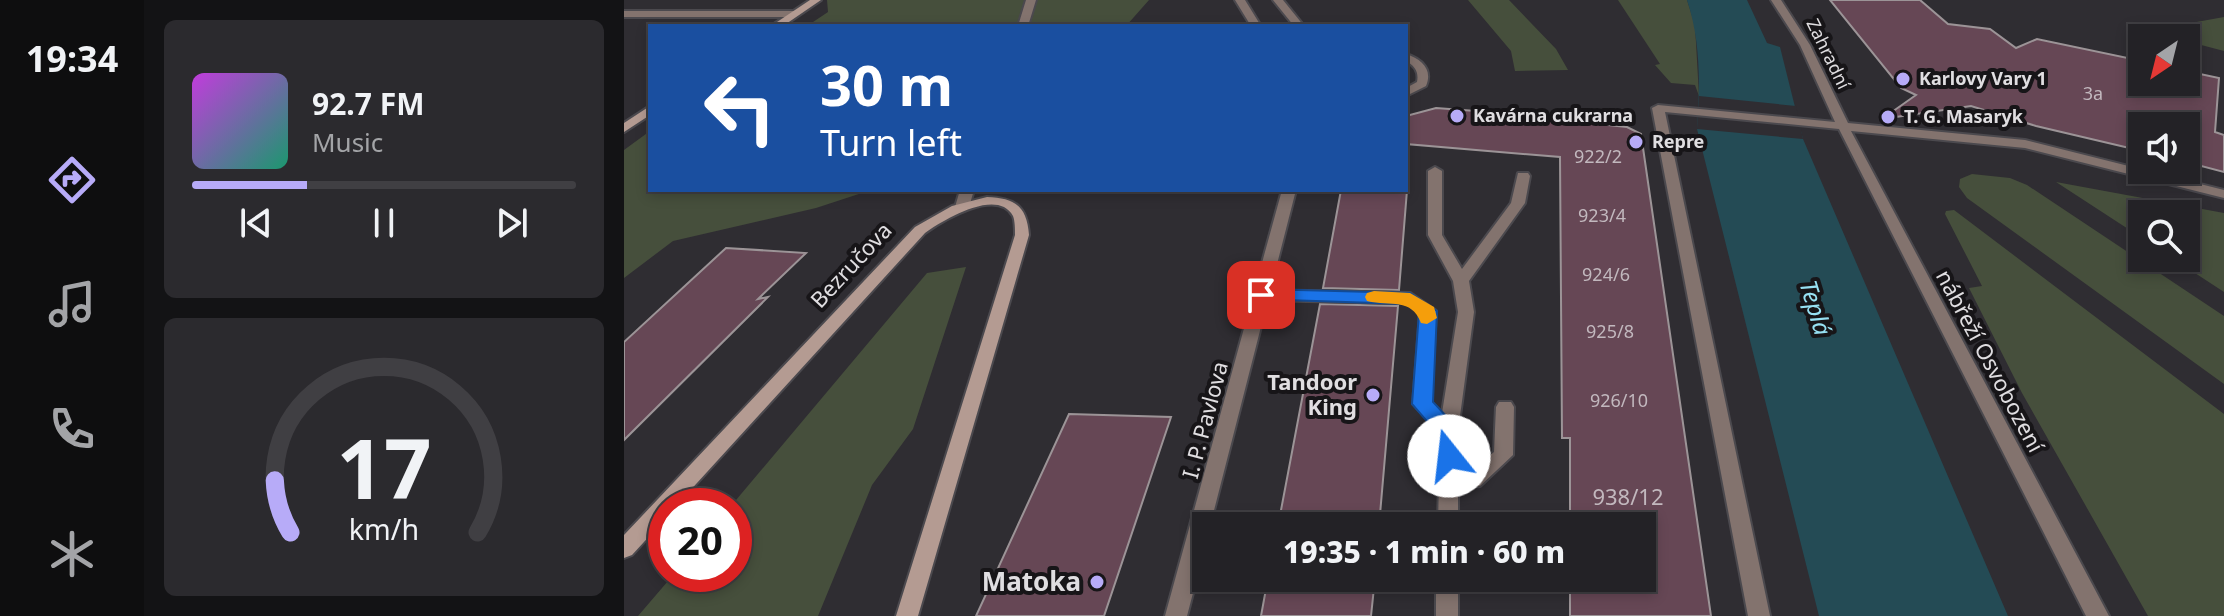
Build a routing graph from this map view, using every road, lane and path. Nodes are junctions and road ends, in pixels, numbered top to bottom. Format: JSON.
{"nodes":[{"id":1,"x":700,"y":0,"type":"edge"},
{"id":2,"x":816,"y":0,"type":"edge"},
{"id":3,"x":1031,"y":0,"type":"edge"},
{"id":4,"x":1240,"y":0,"type":"edge"},
{"id":5,"x":1278,"y":0,"type":"edge"},
{"id":6,"x":1776,"y":0,"type":"edge"},
{"id":7,"x":624,"y":14,"type":"edge"},
{"id":8,"x":794,"y":14,"type":"junction"},
{"id":9,"x":693,"y":16,"type":"junction"},
{"id":10,"x":779,"y":24,"type":"edge"},
{"id":11,"x":1024,"y":24,"type":"edge"},
{"id":12,"x":1255,"y":24,"type":"edge"},
{"id":13,"x":1297,"y":24,"type":"edge"},
{"id":14,"x":1408,"y":58,"type":"edge"},
{"id":15,"x":1408,"y":92,"type":"edge"},
{"id":16,"x":648,"y":111,"type":"edge"},
{"id":17,"x":1843,"y":126,"type":"junction"},
{"id":18,"x":624,"y":128,"type":"edge"},
{"id":19,"x":1435,"y":171,"type":"dead end"},
{"id":20,"x":1523,"y":176,"type":"dead end"},
{"id":21,"x":966,"y":192,"type":"edge"},
{"id":22,"x":1288,"y":192,"type":"edge"},
{"id":23,"x":2224,"y":194,"type":"edge"},
{"id":24,"x":962,"y":207,"type":"junction"},
{"id":25,"x":1461,"y":281,"type":"junction"},
{"id":26,"x":1261,"y":295,"type":"junction"},
{"id":27,"x":1505,"y":407,"type":"dead end"},
{"id":28,"x":1449,"y":431,"type":"junction"},
{"id":29,"x":1448,"y":481,"type":"junction"},
{"id":30,"x":1448,"y":512,"type":"edge"},
{"id":31,"x":624,"y":549,"type":"edge"},
{"id":32,"x":1447,"y":592,"type":"edge"},
{"id":33,"x":907,"y":616,"type":"edge"},
{"id":34,"x":1176,"y":616,"type":"edge"},
{"id":35,"x":1447,"y":616,"type":"edge"},
{"id":36,"x":1759,"y":616,"type":"edge"},
{"id":37,"x":2098,"y":616,"type":"edge"}],
"edges":[{"from":1,"to":9,"type":"street"},
{"from":2,"to":8,"type":"street"},
{"from":3,"to":11,"type":"street"},
{"from":4,"to":12,"type":"street"},
{"from":5,"to":13,"type":"street"},
{"from":6,"to":17,"type":"street","name":"Zahradní"},
{"from":7,"to":9,"type":"street"},
{"from":8,"to":9,"type":"street"},
{"from":8,"to":10,"type":"street"},
{"from":14,"to":15,"type":"street"},
{"from":16,"to":18,"type":"street"},
{"from":17,"to":23,"type":"street"},
{"from":17,"to":36,"type":"street"},
{"from":17,"to":37,"type":"street","name":"nábřeží Osvobození"},
{"from":19,"to":25,"type":"street"},
{"from":20,"to":25,"type":"street"},
{"from":21,"to":24,"type":"street"},
{"from":22,"to":26,"type":"street","name":"I. P. Pavlova"},
{"from":24,"to":31,"type":"street","name":"Bezručova"},
{"from":24,"to":33,"type":"street","name":"Bezručova"},
{"from":25,"to":28,"type":"street"},
{"from":26,"to":28,"type":"street"},
{"from":26,"to":34,"type":"street","name":"I. P. Pavlova"},
{"from":27,"to":29,"type":"street"},
{"from":28,"to":29,"type":"street"},
{"from":29,"to":30,"type":"street"},
{"from":32,"to":35,"type":"street"}]}
